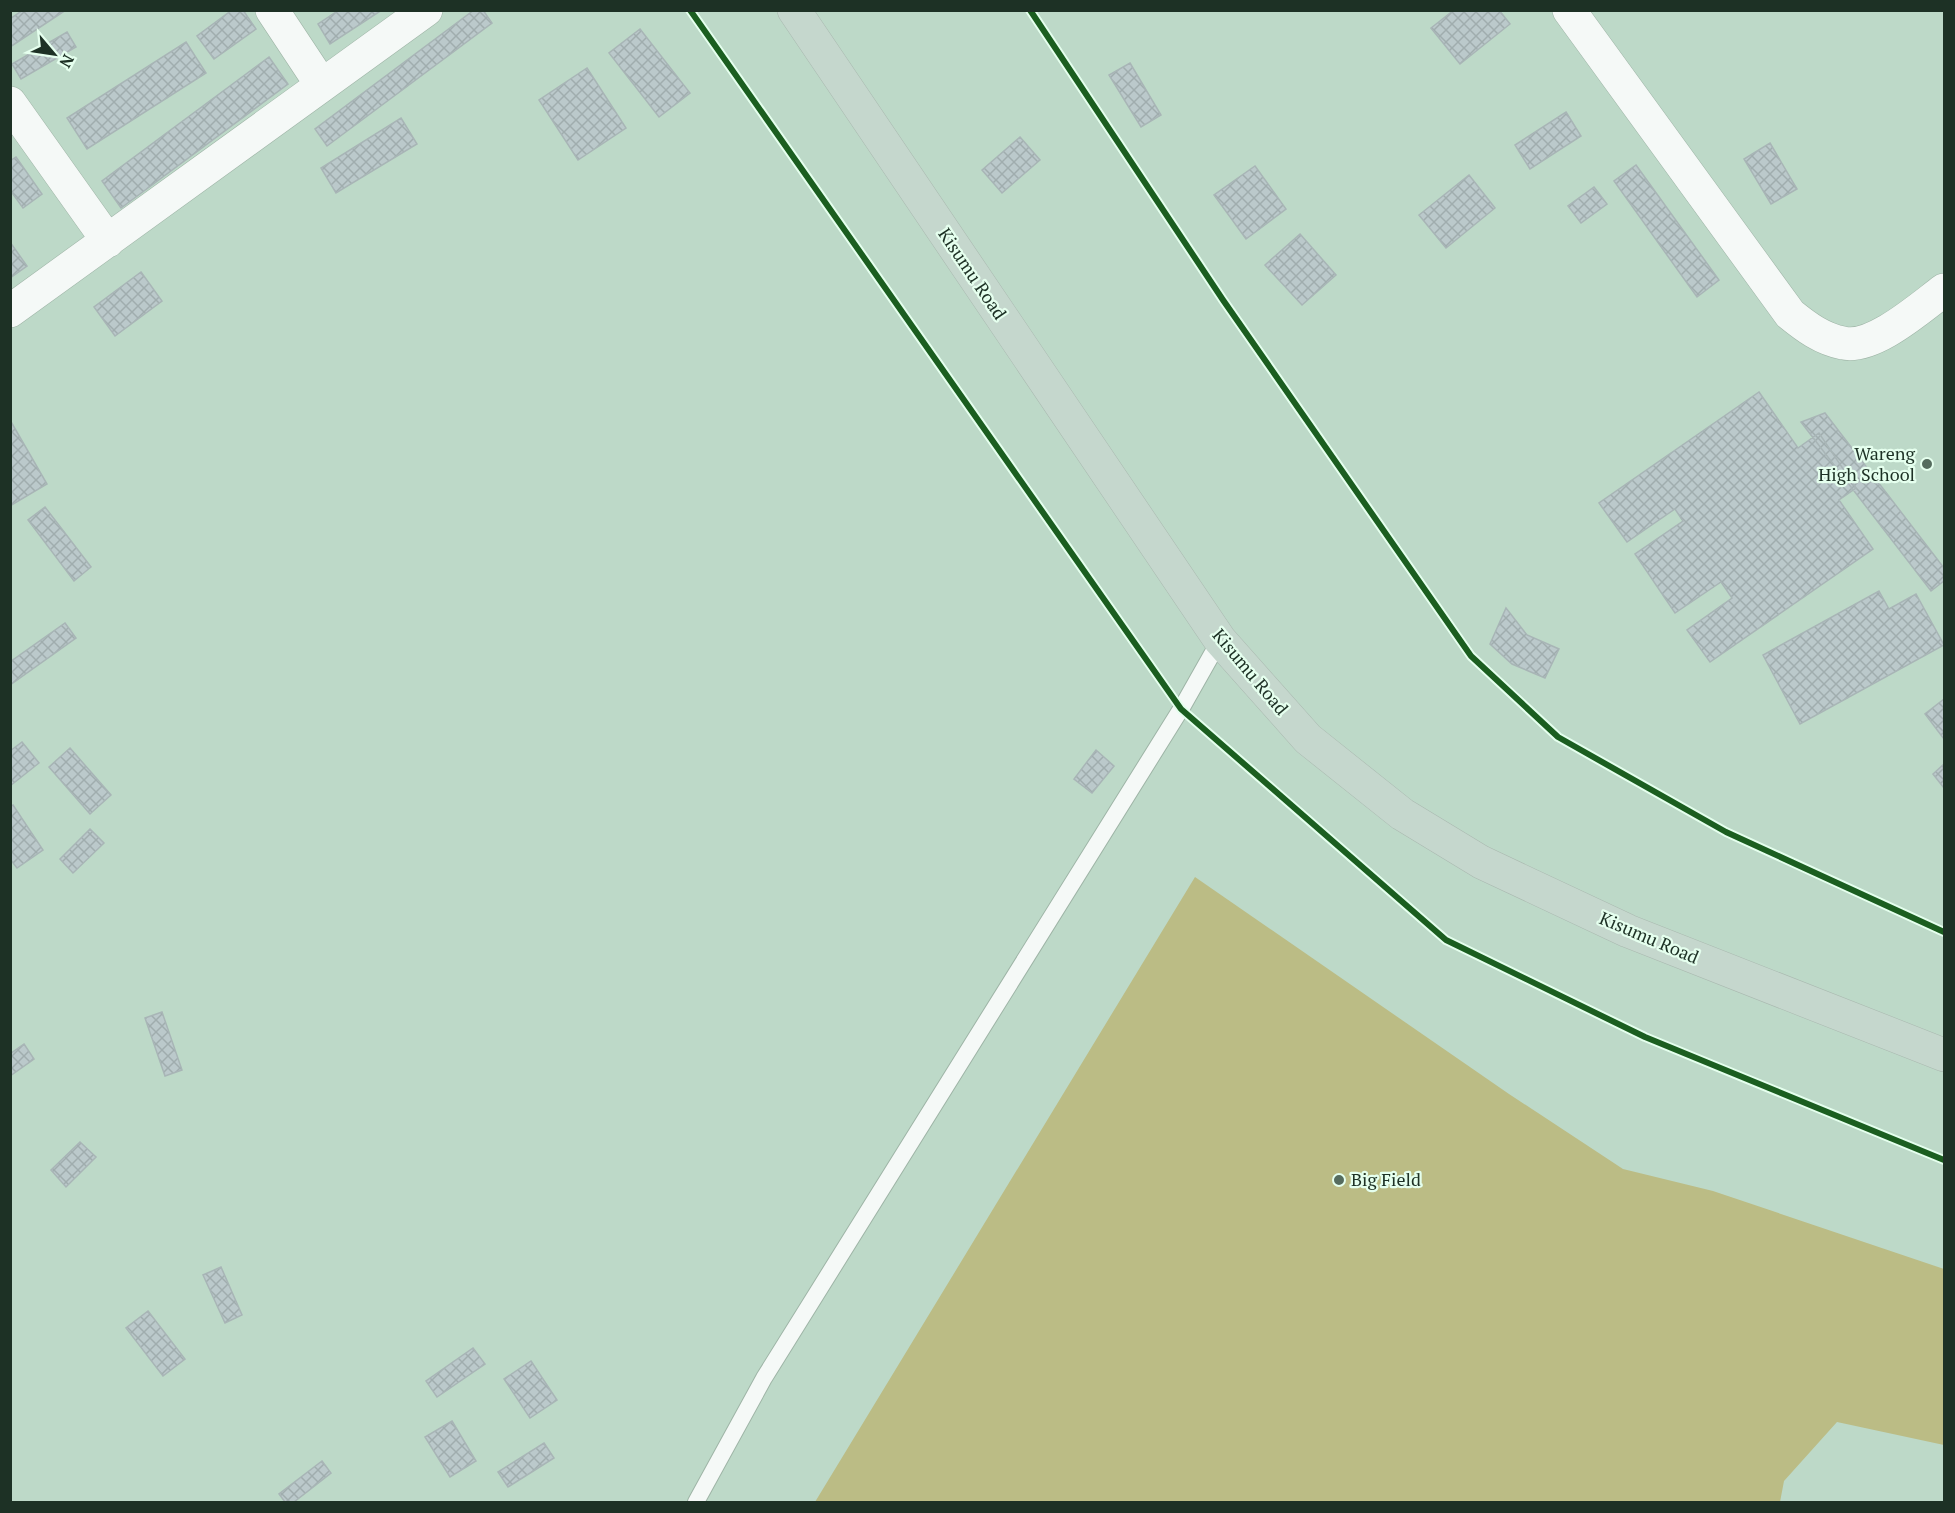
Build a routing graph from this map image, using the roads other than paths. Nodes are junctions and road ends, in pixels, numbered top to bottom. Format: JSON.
{"nodes":[{"id":1,"x":272,"y":10,"type":"edge"},
{"id":2,"x":426,"y":10,"type":"edge"},
{"id":3,"x":794,"y":10,"type":"edge"},
{"id":4,"x":1569,"y":10,"type":"edge"},
{"id":5,"x":321,"y":84,"type":"junction"},
{"id":6,"x":10,"y":103,"type":"edge"},
{"id":7,"x":108,"y":241,"type":"junction"},
{"id":8,"x":1944,"y":290,"type":"edge"},
{"id":9,"x":10,"y":310,"type":"edge"},
{"id":10,"x":1220,"y":640,"type":"junction"},
{"id":11,"x":1944,"y":1055,"type":"edge"},
{"id":12,"x":696,"y":1503,"type":"edge"}],
"edges":[{"from":1,"to":5,"type":"street"},
{"from":2,"to":5,"type":"street"},
{"from":3,"to":10,"type":"highway","name":"Kisumu Road"},
{"from":4,"to":8,"type":"street"},
{"from":5,"to":7,"type":"street"},
{"from":6,"to":7,"type":"street"},
{"from":7,"to":9,"type":"street"},
{"from":10,"to":11,"type":"highway","name":"Kisumu Road"},
{"from":10,"to":12,"type":"lane"}]}
